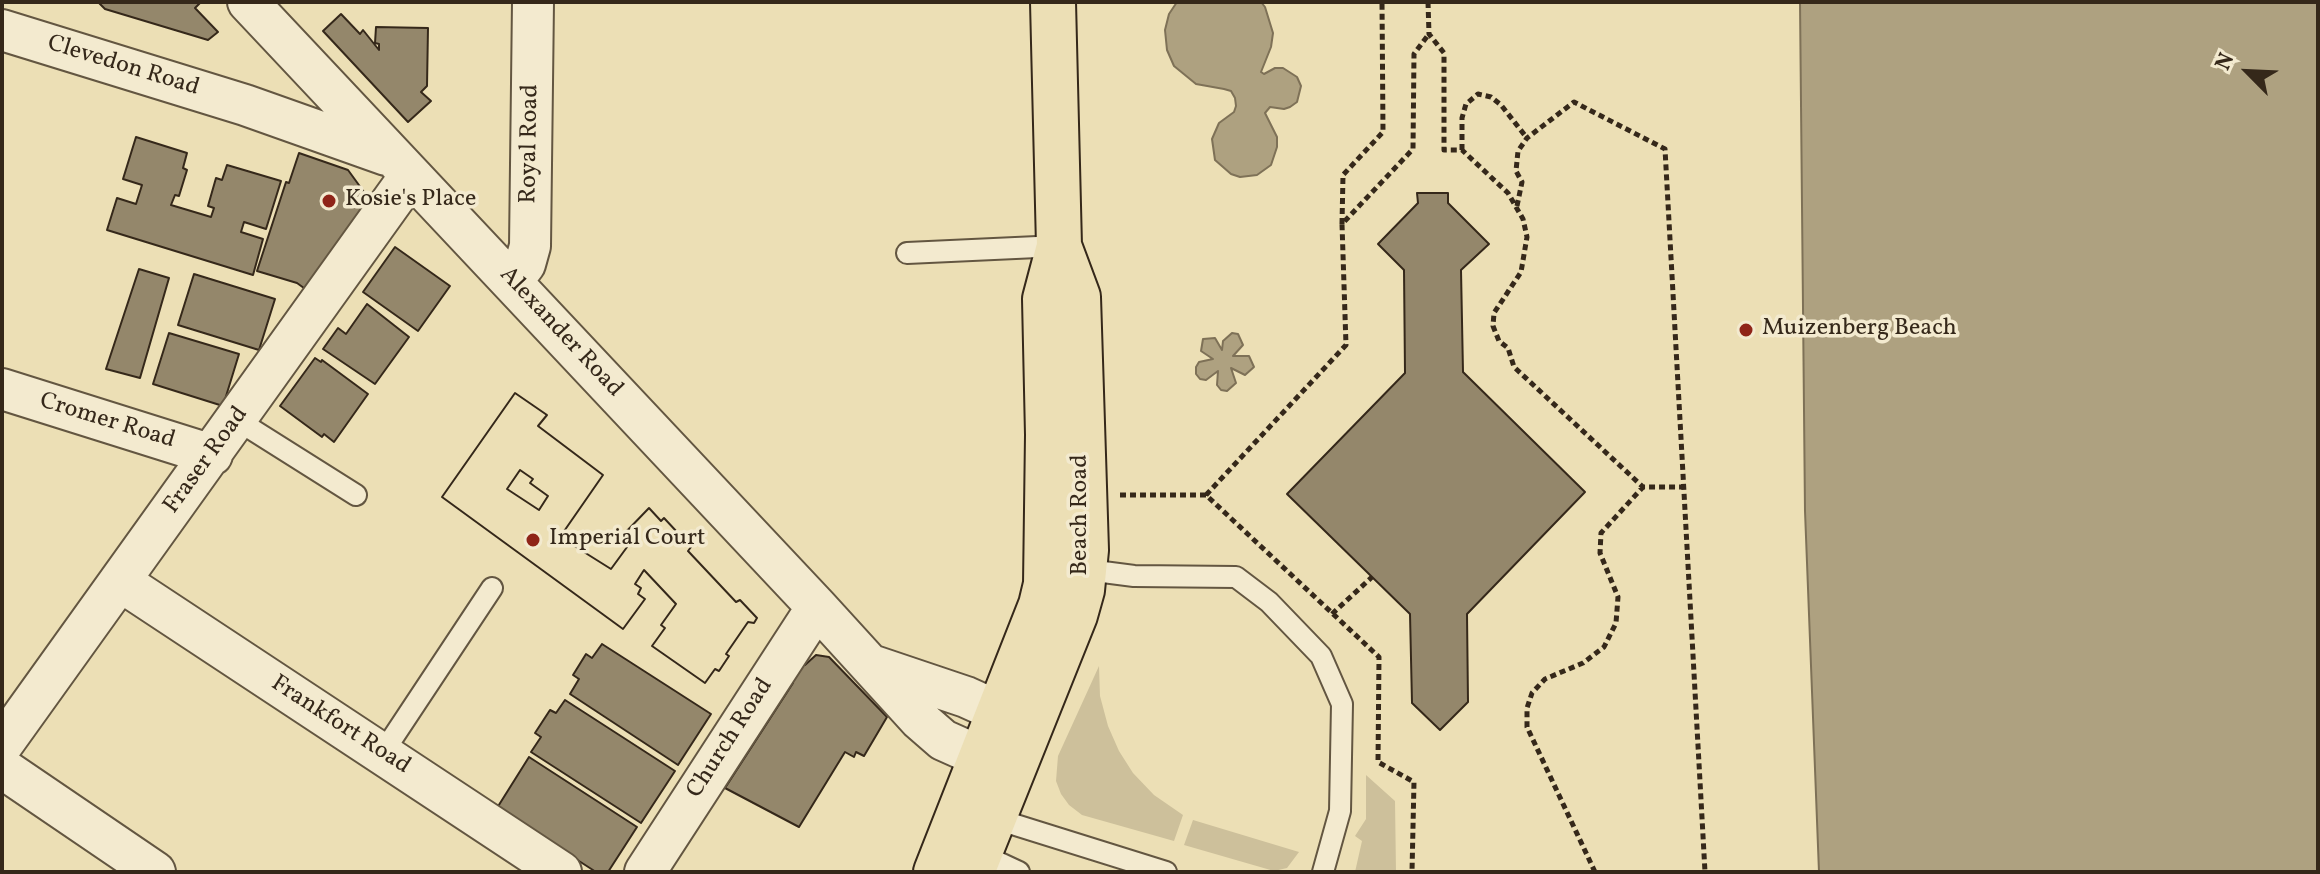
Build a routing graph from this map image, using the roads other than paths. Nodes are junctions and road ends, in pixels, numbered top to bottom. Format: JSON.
{"nodes":[{"id":1,"x":248,"y":2,"type":"edge"},
{"id":2,"x":533,"y":2,"type":"edge"},
{"id":3,"x":1053,"y":2,"type":"edge"},
{"id":4,"x":2,"y":30,"type":"edge"},
{"id":5,"x":309,"y":67,"type":"junction"},
{"id":6,"x":264,"y":105,"type":"junction"},
{"id":7,"x":350,"y":112,"type":"junction"},
{"id":8,"x":400,"y":166,"type":"junction"},
{"id":9,"x":1059,"y":246,"type":"junction"},
{"id":10,"x":907,"y":253,"type":"dead end"},
{"id":11,"x":512,"y":281,"type":"junction"},
{"id":12,"x":2,"y":389,"type":"edge"},
{"id":13,"x":237,"y":420,"type":"junction"},
{"id":14,"x":212,"y":455,"type":"junction"},
{"id":15,"x":356,"y":495,"type":"dead end"},
{"id":16,"x":1066,"y":567,"type":"junction"},
{"id":17,"x":120,"y":581,"type":"junction"},
{"id":18,"x":492,"y":588,"type":"dead end"},
{"id":19,"x":817,"y":607,"type":"junction"},
{"id":20,"x":871,"y":665,"type":"junction"},
{"id":21,"x":1014,"y":720,"type":"junction"},
{"id":22,"x":2,"y":745,"type":"edge"},
{"id":23,"x":382,"y":754,"type":"junction"},
{"id":24,"x":997,"y":765,"type":"junction"},
{"id":25,"x":2,"y":768,"type":"edge"},
{"id":26,"x":965,"y":844,"type":"edge"},
{"id":27,"x":1156,"y":870,"type":"edge"},
{"id":28,"x":155,"y":872,"type":"edge"},
{"id":29,"x":561,"y":872,"type":"edge"},
{"id":30,"x":645,"y":872,"type":"edge"},
{"id":31,"x":1019,"y":872,"type":"edge"},
{"id":32,"x":1323,"y":872,"type":"edge"}],
"edges":[{"from":1,"to":5,"type":"street","name":"Alexander Road"},
{"from":2,"to":11,"type":"street","name":"Royal Road"},
{"from":3,"to":9,"type":"main road","name":"Beach Road"},
{"from":4,"to":6,"type":"street","name":"Clevedon Road"},
{"from":5,"to":6,"type":"street"},
{"from":5,"to":7,"type":"street","name":"Alexander Road"},
{"from":6,"to":7,"type":"street","name":"Clevedon Road"},
{"from":6,"to":8,"type":"street","name":"Clevedon Road"},
{"from":7,"to":8,"type":"street","name":"Alexander Road"},
{"from":8,"to":11,"type":"street","name":"Alexander Road"},
{"from":8,"to":13,"type":"street","name":"Fraser Road"},
{"from":9,"to":10,"type":"lane"},
{"from":9,"to":16,"type":"main road","name":"Beach Road"},
{"from":11,"to":19,"type":"street","name":"Alexander Road"},
{"from":12,"to":14,"type":"street","name":"Cromer Road"},
{"from":13,"to":14,"type":"street","name":"Fraser Road"},
{"from":13,"to":15,"type":"lane"},
{"from":14,"to":17,"type":"street","name":"Fraser Road"},
{"from":16,"to":21,"type":"main road","name":"Beach Road"},
{"from":16,"to":32,"type":"lane"},
{"from":17,"to":22,"type":"street","name":"Fraser Road"},
{"from":17,"to":23,"type":"street","name":"Frankfort Road"},
{"from":18,"to":23,"type":"lane"},
{"from":19,"to":20,"type":"street","name":"Alexander Road"},
{"from":19,"to":30,"type":"street","name":"Church Road"},
{"from":20,"to":21,"type":"street","name":"Alexander Road"},
{"from":20,"to":24,"type":"street","name":"Alexander Road"},
{"from":21,"to":24,"type":"main road","name":"Beach Road"},
{"from":23,"to":29,"type":"street","name":"Frankfort Road"},
{"from":24,"to":26,"type":"main road","name":"Beach Road"},
{"from":25,"to":28,"type":"street"},
{"from":26,"to":27,"type":"lane"},
{"from":26,"to":31,"type":"lane"}]}
